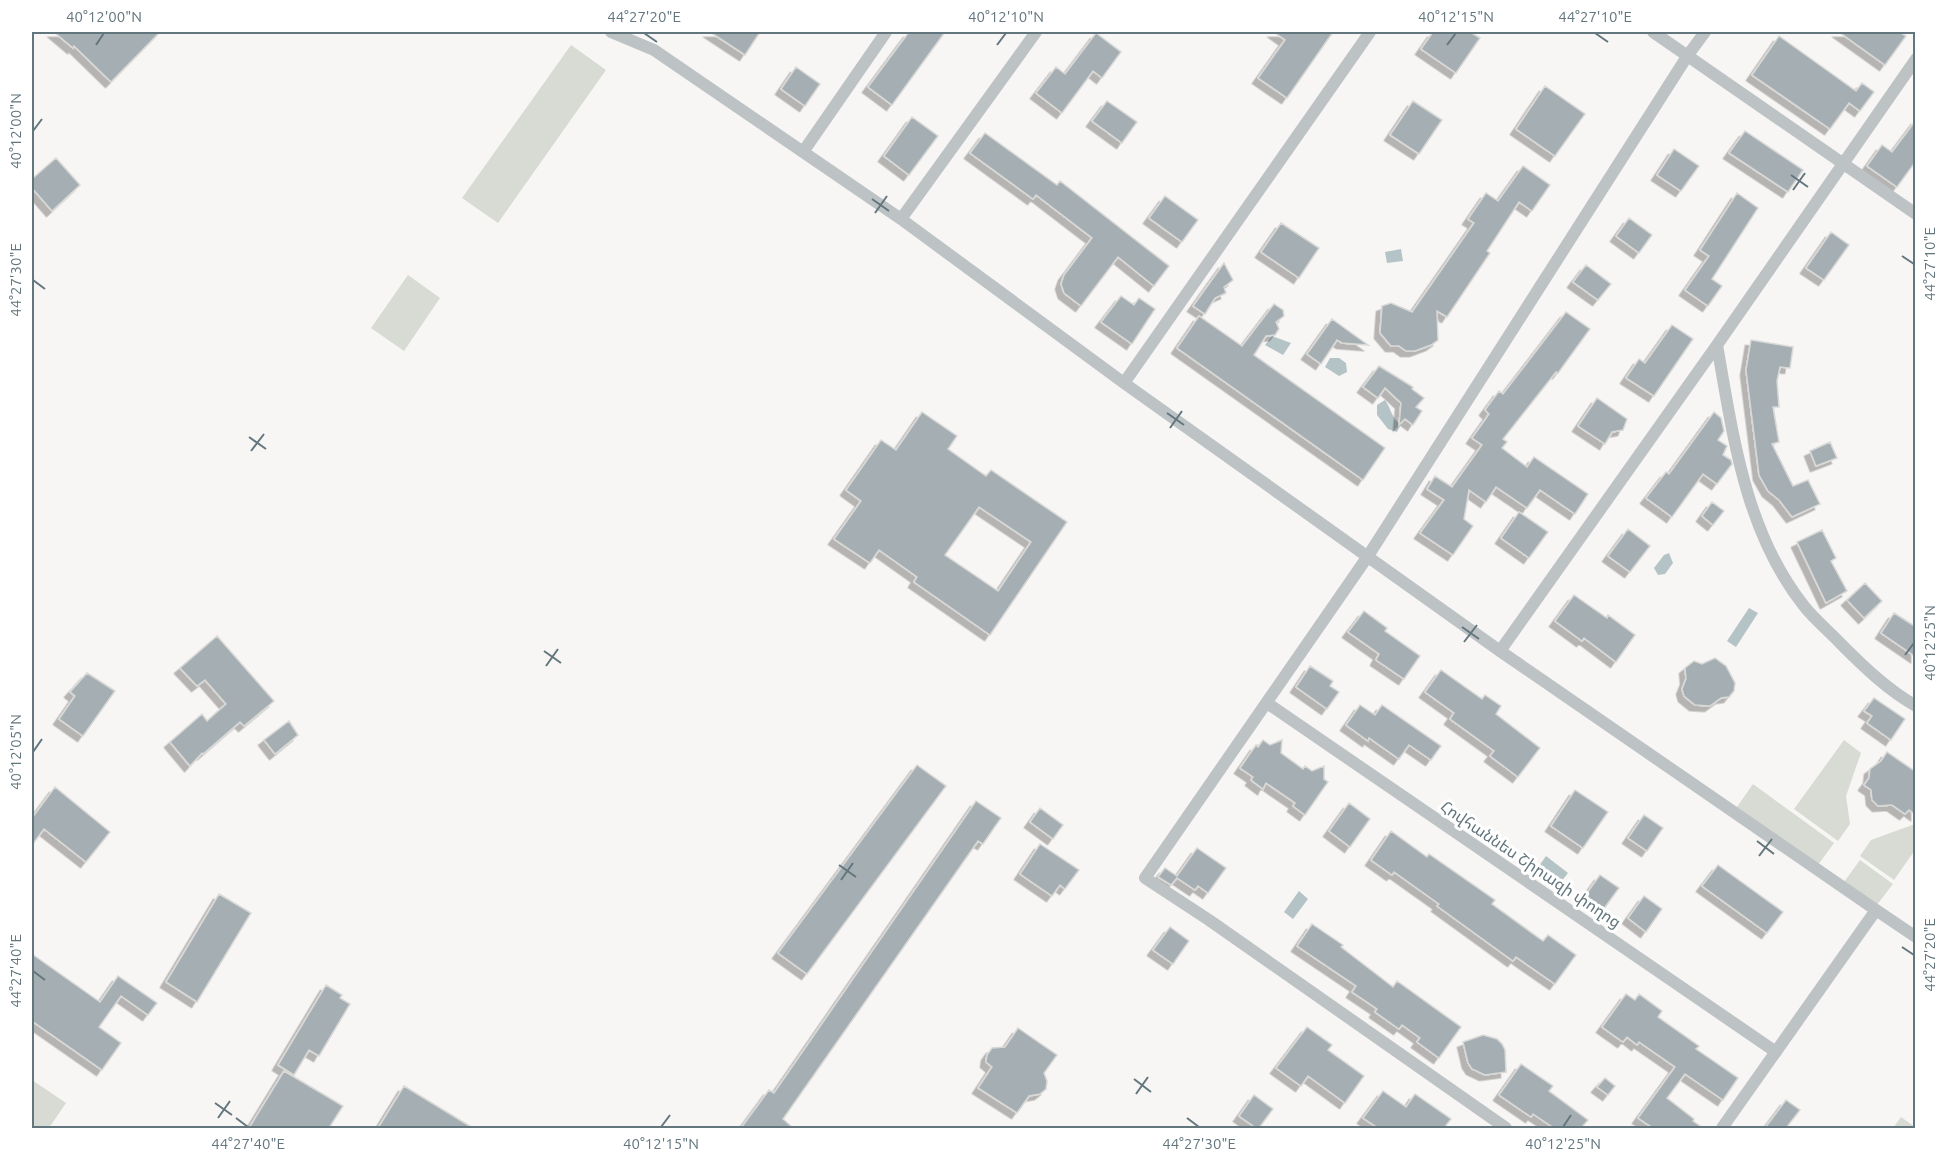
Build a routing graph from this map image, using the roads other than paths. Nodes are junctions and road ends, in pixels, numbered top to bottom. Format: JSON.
{"nodes":[{"id":1,"x":611,"y":32,"type":"edge"},
{"id":2,"x":886,"y":32,"type":"edge"},
{"id":3,"x":1036,"y":32,"type":"edge"},
{"id":4,"x":1370,"y":32,"type":"edge"},
{"id":5,"x":1653,"y":32,"type":"edge"},
{"id":6,"x":1705,"y":32,"type":"edge"},
{"id":7,"x":1688,"y":56,"type":"junction"},
{"id":8,"x":1916,"y":59,"type":"edge"},
{"id":9,"x":803,"y":152,"type":"junction"},
{"id":10,"x":1843,"y":162,"type":"junction"},
{"id":11,"x":1916,"y":214,"type":"edge"},
{"id":12,"x":901,"y":219,"type":"junction"},
{"id":13,"x":1717,"y":345,"type":"junction"},
{"id":14,"x":1124,"y":383,"type":"junction"},
{"id":15,"x":1368,"y":556,"type":"junction"},
{"id":16,"x":1500,"y":651,"type":"junction"},
{"id":17,"x":1267,"y":703,"type":"junction"},
{"id":18,"x":1916,"y":706,"type":"edge"},
{"id":19,"x":1876,"y":910,"type":"junction"},
{"id":20,"x":1916,"y":937,"type":"edge"},
{"id":21,"x":1776,"y":1052,"type":"junction"},
{"id":22,"x":1506,"y":1128,"type":"edge"},
{"id":23,"x":1722,"y":1128,"type":"edge"}],
"edges":[{"from":1,"to":9,"type":"street"},
{"from":2,"to":9,"type":"street"},
{"from":3,"to":12,"type":"street"},
{"from":4,"to":14,"type":"street"},
{"from":5,"to":7,"type":"street"},
{"from":6,"to":7,"type":"street"},
{"from":7,"to":10,"type":"street"},
{"from":7,"to":15,"type":"street"},
{"from":8,"to":10,"type":"street"},
{"from":9,"to":12,"type":"street"},
{"from":10,"to":11,"type":"street"},
{"from":10,"to":13,"type":"street"},
{"from":12,"to":14,"type":"street"},
{"from":13,"to":16,"type":"street"},
{"from":13,"to":18,"type":"street"},
{"from":14,"to":15,"type":"street"},
{"from":15,"to":16,"type":"street"},
{"from":15,"to":17,"type":"street"},
{"from":16,"to":19,"type":"street"},
{"from":17,"to":21,"type":"street","name":"Հովհաննես Շիրազի փողոց"},
{"from":17,"to":22,"type":"street"},
{"from":19,"to":20,"type":"street"},
{"from":19,"to":21,"type":"street"},
{"from":21,"to":23,"type":"street"}]}
